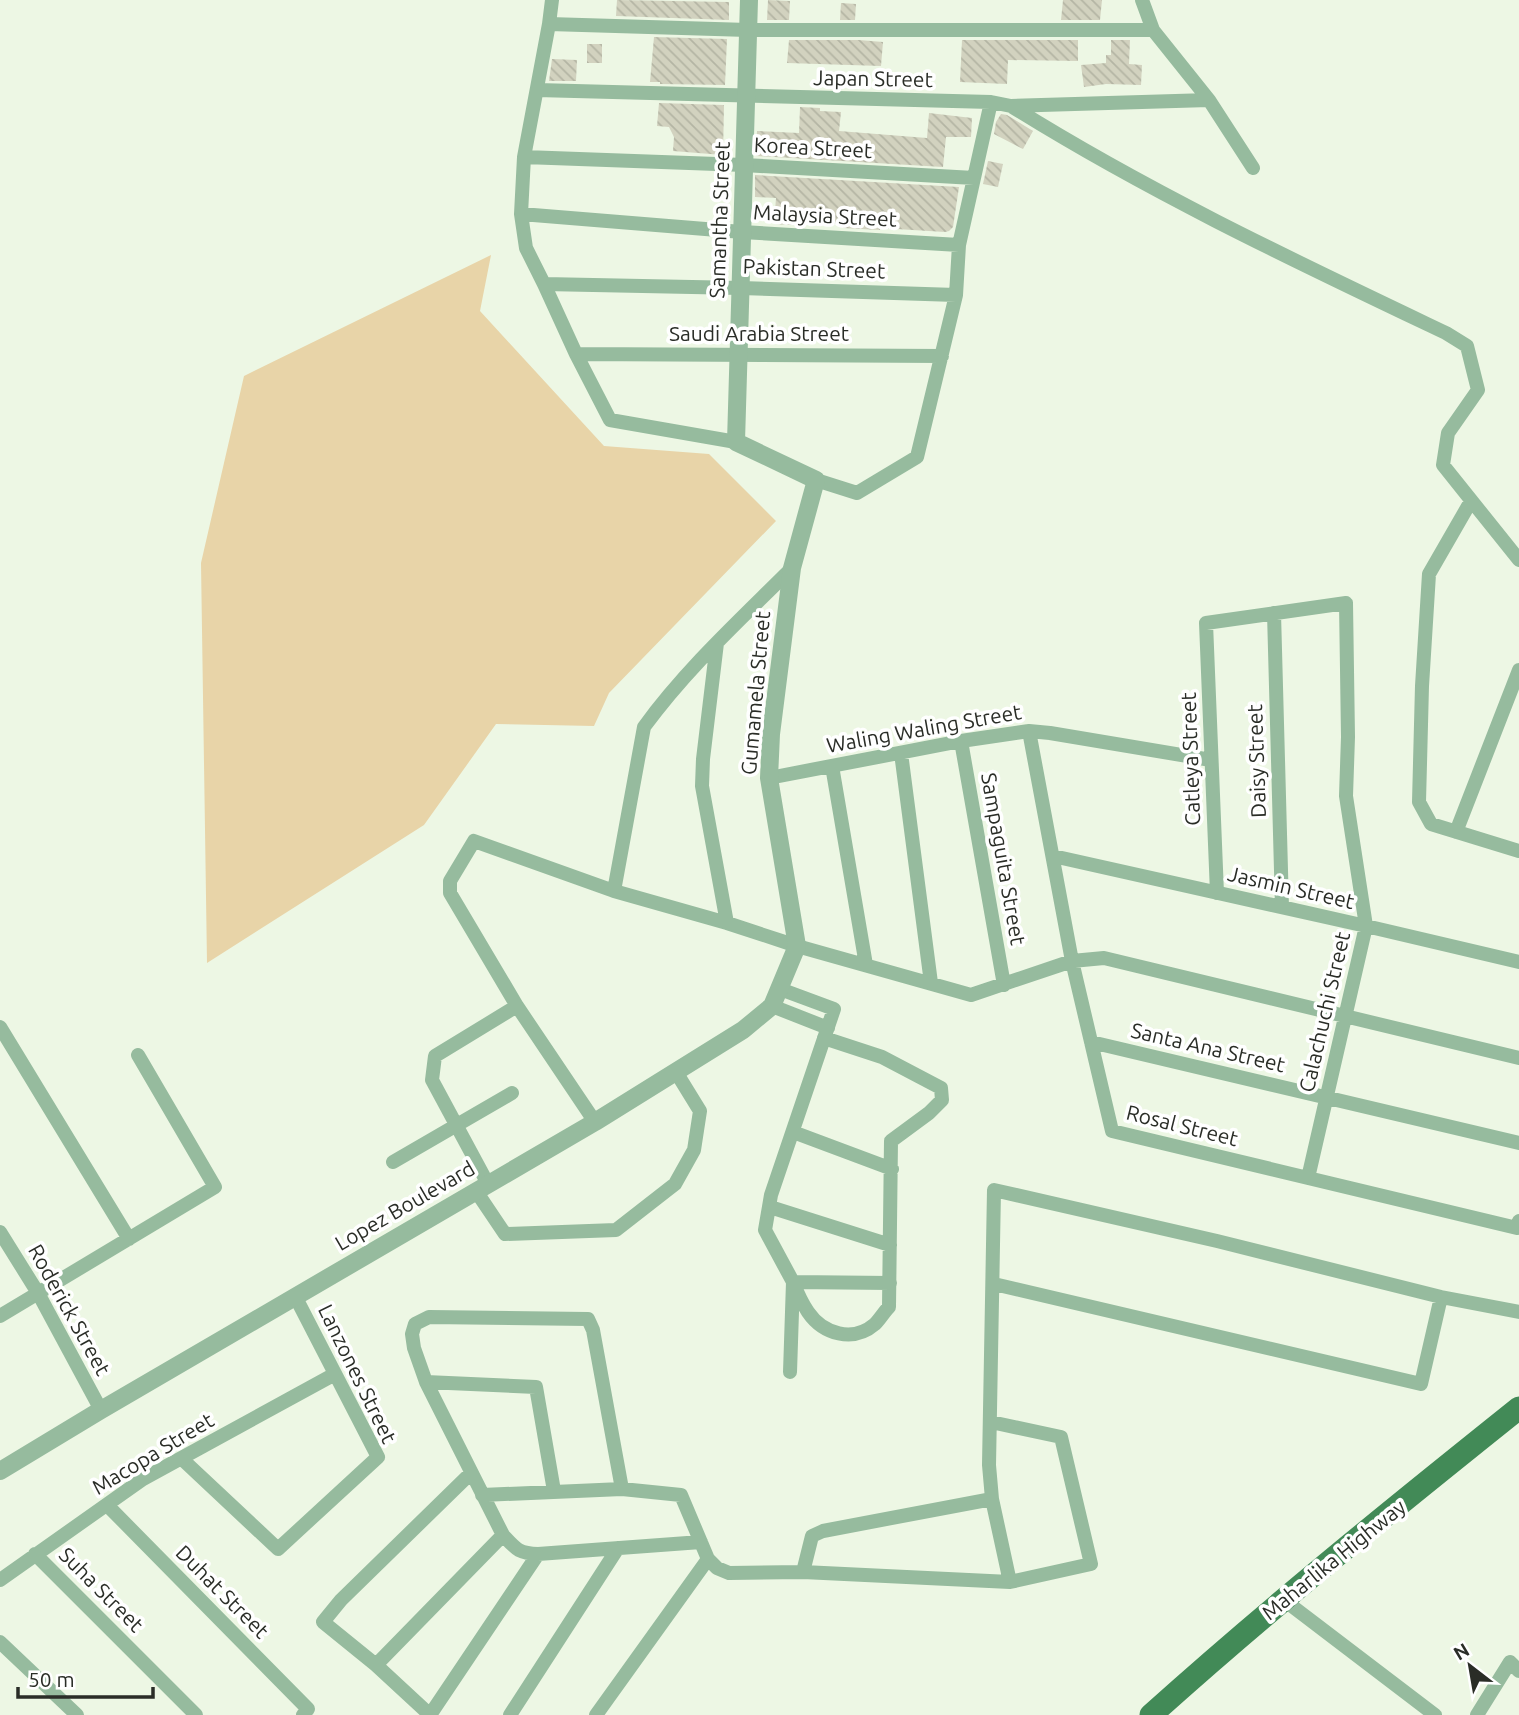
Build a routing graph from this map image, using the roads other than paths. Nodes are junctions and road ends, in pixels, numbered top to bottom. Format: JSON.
{"nodes":[{"id":1,"x":552,"y":0,"type":"edge"},
{"id":2,"x":749,"y":0,"type":"edge"},
{"id":3,"x":1142,"y":0,"type":"edge"},
{"id":4,"x":549,"y":24,"type":"junction"},
{"id":5,"x":748,"y":30,"type":"junction"},
{"id":6,"x":1153,"y":30,"type":"junction"},
{"id":7,"x":537,"y":90,"type":"junction"},
{"id":8,"x":746,"y":96,"type":"junction"},
{"id":9,"x":1209,"y":100,"type":"junction"},
{"id":10,"x":990,"y":102,"type":"junction"},
{"id":11,"x":1011,"y":106,"type":"junction"},
{"id":12,"x":524,"y":157,"type":"junction"},
{"id":13,"x":744,"y":164,"type":"junction"},
{"id":14,"x":1253,"y":168,"type":"dead end"},
{"id":15,"x":974,"y":178,"type":"junction"},
{"id":16,"x":521,"y":214,"type":"junction"},
{"id":17,"x":742,"y":232,"type":"junction"},
{"id":18,"x":959,"y":244,"type":"junction"},
{"id":19,"x":544,"y":284,"type":"junction"},
{"id":20,"x":741,"y":288,"type":"junction"},
{"id":21,"x":956,"y":295,"type":"junction"},
{"id":22,"x":576,"y":354,"type":"junction"},
{"id":23,"x":739,"y":354,"type":"junction"},
{"id":24,"x":942,"y":356,"type":"junction"},
{"id":25,"x":736,"y":442,"type":"junction"},
{"id":26,"x":816,"y":480,"type":"junction"},
{"id":27,"x":1471,"y":501,"type":"junction"},
{"id":28,"x":1519,"y":560,"type":"edge"},
{"id":29,"x":792,"y":568,"type":"junction"},
{"id":30,"x":1274,"y":613,"type":"junction"},
{"id":31,"x":717,"y":643,"type":"junction"},
{"id":32,"x":1519,"y":670,"type":"edge"},
{"id":33,"x":1029,"y":732,"type":"junction"},
{"id":34,"x":961,"y":741,"type":"junction"},
{"id":35,"x":901,"y":753,"type":"junction"},
{"id":36,"x":1211,"y":760,"type":"junction"},
{"id":37,"x":832,"y":766,"type":"junction"},
{"id":38,"x":769,"y":779,"type":"junction"},
{"id":39,"x":1455,"y":832,"type":"junction"},
{"id":40,"x":1519,"y":851,"type":"edge"},
{"id":41,"x":1053,"y":856,"type":"junction"},
{"id":42,"x":614,"y":891,"type":"junction"},
{"id":43,"x":1217,"y":893,"type":"junction"},
{"id":44,"x":1282,"y":907,"type":"junction"},
{"id":45,"x":727,"y":923,"type":"junction"},
{"id":46,"x":1366,"y":926,"type":"junction"},
{"id":47,"x":797,"y":946,"type":"junction"},
{"id":48,"x":1072,"y":961,"type":"junction"},
{"id":49,"x":1519,"y":962,"type":"edge"},
{"id":50,"x":866,"y":965,"type":"junction"},
{"id":51,"x":931,"y":983,"type":"junction"},
{"id":52,"x":1003,"y":985,"type":"junction"},
{"id":53,"x":780,"y":989,"type":"junction"},
{"id":54,"x":517,"y":1006,"type":"junction"},
{"id":55,"x":772,"y":1006,"type":"junction"},
{"id":56,"x":1345,"y":1016,"type":"junction"},
{"id":57,"x":0,"y":1027,"type":"edge"},
{"id":58,"x":826,"y":1033,"type":"junction"},
{"id":59,"x":1091,"y":1042,"type":"junction"},
{"id":60,"x":138,"y":1055,"type":"dead end"},
{"id":61,"x":1519,"y":1058,"type":"edge"},
{"id":62,"x":676,"y":1072,"type":"junction"},
{"id":63,"x":512,"y":1093,"type":"dead end"},
{"id":64,"x":1326,"y":1098,"type":"junction"},
{"id":65,"x":595,"y":1122,"type":"junction"},
{"id":66,"x":457,"y":1126,"type":"junction"},
{"id":67,"x":793,"y":1132,"type":"junction"},
{"id":68,"x":1519,"y":1143,"type":"edge"},
{"id":69,"x":393,"y":1162,"type":"dead end"},
{"id":70,"x":892,"y":1169,"type":"junction"},
{"id":71,"x":1308,"y":1178,"type":"junction"},
{"id":72,"x":482,"y":1187,"type":"junction"},
{"id":73,"x":770,"y":1207,"type":"junction"},
{"id":74,"x":1518,"y":1225,"type":"edge"},
{"id":75,"x":0,"y":1232,"type":"edge"},
{"id":76,"x":129,"y":1239,"type":"junction"},
{"id":77,"x":890,"y":1245,"type":"junction"},
{"id":78,"x":793,"y":1282,"type":"junction"},
{"id":79,"x":890,"y":1283,"type":"junction"},
{"id":80,"x":993,"y":1284,"type":"junction"},
{"id":81,"x":38,"y":1293,"type":"junction"},
{"id":82,"x":295,"y":1296,"type":"junction"},
{"id":83,"x":1441,"y":1297,"type":"junction"},
{"id":84,"x":1519,"y":1312,"type":"edge"},
{"id":85,"x":0,"y":1316,"type":"edge"},
{"id":86,"x":790,"y":1372,"type":"dead end"},
{"id":87,"x":335,"y":1374,"type":"junction"},
{"id":88,"x":426,"y":1382,"type":"junction"},
{"id":89,"x":1519,"y":1408,"type":"edge"},
{"id":90,"x":101,"y":1410,"type":"junction"},
{"id":91,"x":991,"y":1423,"type":"junction"},
{"id":92,"x":182,"y":1459,"type":"junction"},
{"id":93,"x":0,"y":1471,"type":"edge"},
{"id":94,"x":471,"y":1473,"type":"junction"},
{"id":95,"x":622,"y":1489,"type":"junction"},
{"id":96,"x":554,"y":1491,"type":"junction"},
{"id":97,"x":482,"y":1495,"type":"junction"},
{"id":98,"x":992,"y":1499,"type":"junction"},
{"id":99,"x":107,"y":1505,"type":"junction"},
{"id":100,"x":503,"y":1535,"type":"junction"},
{"id":101,"x":701,"y":1542,"type":"junction"},
{"id":102,"x":618,"y":1548,"type":"junction"},
{"id":103,"x":36,"y":1554,"type":"junction"},
{"id":104,"x":538,"y":1554,"type":"junction"},
{"id":105,"x":708,"y":1559,"type":"junction"},
{"id":106,"x":803,"y":1572,"type":"junction"},
{"id":107,"x":0,"y":1580,"type":"edge"},
{"id":108,"x":1010,"y":1582,"type":"junction"},
{"id":109,"x":1284,"y":1600,"type":"junction"},
{"id":110,"x":0,"y":1643,"type":"edge"},
{"id":111,"x":376,"y":1665,"type":"junction"},
{"id":112,"x":1519,"y":1671,"type":"edge"},
{"id":113,"x":305,"y":1712,"type":"edge"},
{"id":114,"x":77,"y":1715,"type":"edge"},
{"id":115,"x":196,"y":1715,"type":"edge"},
{"id":116,"x":430,"y":1715,"type":"edge"},
{"id":117,"x":510,"y":1715,"type":"edge"},
{"id":118,"x":596,"y":1715,"type":"edge"},
{"id":119,"x":1151,"y":1715,"type":"edge"},
{"id":120,"x":1435,"y":1715,"type":"edge"},
{"id":121,"x":1477,"y":1715,"type":"edge"}],
"edges":[{"from":1,"to":4,"type":"street"},
{"from":2,"to":5,"type":"street","name":"Samantha Street"},
{"from":3,"to":6,"type":"street"},
{"from":4,"to":5,"type":"street"},
{"from":4,"to":7,"type":"street"},
{"from":5,"to":6,"type":"street"},
{"from":5,"to":8,"type":"street","name":"Samantha Street"},
{"from":6,"to":9,"type":"street"},
{"from":7,"to":8,"type":"street","name":"Japan Street"},
{"from":7,"to":12,"type":"street"},
{"from":8,"to":10,"type":"street","name":"Japan Street"},
{"from":8,"to":13,"type":"street","name":"Samantha Street"},
{"from":9,"to":11,"type":"street","name":"Japan Street"},
{"from":9,"to":14,"type":"street"},
{"from":10,"to":11,"type":"street","name":"Japan Street"},
{"from":10,"to":15,"type":"street"},
{"from":11,"to":27,"type":"street"},
{"from":12,"to":13,"type":"street","name":"Korea Street"},
{"from":12,"to":16,"type":"street"},
{"from":13,"to":15,"type":"street","name":"Korea Street"},
{"from":13,"to":17,"type":"street","name":"Samantha Street"},
{"from":15,"to":18,"type":"street"},
{"from":16,"to":17,"type":"street","name":"Malaysia Street"},
{"from":16,"to":19,"type":"street"},
{"from":17,"to":18,"type":"street","name":"Malaysia Street"},
{"from":17,"to":20,"type":"street","name":"Samantha Street"},
{"from":18,"to":21,"type":"street"},
{"from":19,"to":20,"type":"street","name":"Pakistan Street"},
{"from":19,"to":22,"type":"street"},
{"from":20,"to":21,"type":"street","name":"Pakistan Street"},
{"from":20,"to":23,"type":"street","name":"Samantha Street"},
{"from":21,"to":24,"type":"street"},
{"from":22,"to":23,"type":"street","name":"Saudi Arabia Street"},
{"from":22,"to":25,"type":"street"},
{"from":23,"to":24,"type":"street","name":"Saudi Arabia Street"},
{"from":23,"to":25,"type":"street","name":"Samantha Street"},
{"from":24,"to":26,"type":"street"},
{"from":25,"to":26,"type":"street"},
{"from":26,"to":29,"type":"street","name":"Gumamela Street"},
{"from":27,"to":28,"type":"street"},
{"from":27,"to":39,"type":"street"},
{"from":29,"to":31,"type":"street"},
{"from":29,"to":38,"type":"street","name":"Gumamela Street"},
{"from":30,"to":36,"type":"street","name":"Catleya Street"},
{"from":30,"to":44,"type":"street","name":"Daisy Street"},
{"from":30,"to":46,"type":"street","name":"Calachuchi Street"},
{"from":31,"to":42,"type":"street"},
{"from":31,"to":45,"type":"street"},
{"from":32,"to":39,"type":"street"},
{"from":33,"to":34,"type":"street","name":"Waling Waling Street"},
{"from":33,"to":36,"type":"street","name":"Waling Waling Street"},
{"from":33,"to":41,"type":"street","name":"Rosal Street"},
{"from":34,"to":35,"type":"street","name":"Waling Waling Street"},
{"from":34,"to":52,"type":"street","name":"Sampaguita Street"},
{"from":35,"to":37,"type":"street","name":"Waling Waling Street"},
{"from":35,"to":51,"type":"street"},
{"from":36,"to":43,"type":"street","name":"Catleya Street"},
{"from":37,"to":38,"type":"street","name":"Waling Waling Street"},
{"from":37,"to":50,"type":"street"},
{"from":38,"to":47,"type":"street","name":"Gumamela Street"},
{"from":39,"to":40,"type":"street"},
{"from":41,"to":43,"type":"street","name":"Jasmin Street"},
{"from":41,"to":48,"type":"street","name":"Rosal Street"},
{"from":42,"to":45,"type":"street"},
{"from":42,"to":54,"type":"street"},
{"from":43,"to":44,"type":"street","name":"Jasmin Street"},
{"from":44,"to":46,"type":"street","name":"Jasmin Street"},
{"from":45,"to":47,"type":"street"},
{"from":46,"to":49,"type":"street","name":"Jasmin Street"},
{"from":46,"to":56,"type":"street","name":"Calachuchi Street"},
{"from":47,"to":50,"type":"street"},
{"from":47,"to":53,"type":"street","name":"Lopez Boulevard"},
{"from":48,"to":52,"type":"street"},
{"from":48,"to":56,"type":"street"},
{"from":48,"to":59,"type":"street","name":"Rosal Street"},
{"from":50,"to":51,"type":"street"},
{"from":51,"to":52,"type":"street"},
{"from":53,"to":55,"type":"street","name":"Lopez Boulevard"},
{"from":53,"to":58,"type":"street"},
{"from":54,"to":65,"type":"street"},
{"from":54,"to":66,"type":"street"},
{"from":55,"to":58,"type":"street"},
{"from":55,"to":62,"type":"street","name":"Lopez Boulevard"},
{"from":56,"to":61,"type":"street"},
{"from":56,"to":64,"type":"street","name":"Calachuchi Street"},
{"from":57,"to":76,"type":"street"},
{"from":58,"to":67,"type":"street"},
{"from":58,"to":70,"type":"street"},
{"from":59,"to":64,"type":"street","name":"Santa Ana Street"},
{"from":59,"to":71,"type":"street","name":"Rosal Street"},
{"from":60,"to":76,"type":"street"},
{"from":62,"to":65,"type":"street","name":"Lopez Boulevard"},
{"from":62,"to":72,"type":"street"},
{"from":63,"to":66,"type":"street"},
{"from":64,"to":68,"type":"street","name":"Santa Ana Street"},
{"from":64,"to":71,"type":"street","name":"Calachuchi Street"},
{"from":65,"to":72,"type":"street","name":"Lopez Boulevard"},
{"from":66,"to":69,"type":"street"},
{"from":66,"to":72,"type":"street"},
{"from":67,"to":70,"type":"street"},
{"from":67,"to":73,"type":"street"},
{"from":70,"to":77,"type":"street"},
{"from":71,"to":74,"type":"street","name":"Rosal Street"},
{"from":72,"to":82,"type":"street","name":"Lopez Boulevard"},
{"from":73,"to":77,"type":"street"},
{"from":73,"to":78,"type":"street"},
{"from":75,"to":81,"type":"street","name":"Roderick Street"},
{"from":76,"to":81,"type":"street"},
{"from":77,"to":79,"type":"street"},
{"from":78,"to":79,"type":"street"},
{"from":78,"to":79,"type":"street"},
{"from":78,"to":86,"type":"street"},
{"from":80,"to":83,"type":"street"},
{"from":80,"to":83,"type":"street"},
{"from":80,"to":91,"type":"street"},
{"from":81,"to":85,"type":"street"},
{"from":81,"to":90,"type":"street","name":"Roderick Street"},
{"from":82,"to":87,"type":"street","name":"Lanzones Street"},
{"from":82,"to":90,"type":"street","name":"Lopez Boulevard"},
{"from":83,"to":84,"type":"street"},
{"from":87,"to":92,"type":"street","name":"Macopa Street"},
{"from":87,"to":92,"type":"street","name":"Lanzones Street"},
{"from":88,"to":94,"type":"street"},
{"from":88,"to":95,"type":"street"},
{"from":88,"to":96,"type":"street"},
{"from":89,"to":109,"type":"main road","name":"Maharlika Highway"},
{"from":90,"to":93,"type":"street","name":"Lopez Boulevard"},
{"from":91,"to":98,"type":"street"},
{"from":91,"to":108,"type":"street"},
{"from":92,"to":99,"type":"street","name":"Macopa Street"},
{"from":94,"to":97,"type":"street"},
{"from":94,"to":111,"type":"street"},
{"from":95,"to":96,"type":"street"},
{"from":95,"to":101,"type":"street"},
{"from":96,"to":97,"type":"street"},
{"from":97,"to":100,"type":"street"},
{"from":98,"to":106,"type":"street"},
{"from":98,"to":108,"type":"street"},
{"from":99,"to":103,"type":"street","name":"Macopa Street"},
{"from":99,"to":113,"type":"street","name":"Duhat Street"},
{"from":100,"to":104,"type":"street"},
{"from":100,"to":111,"type":"street"},
{"from":101,"to":102,"type":"street"},
{"from":101,"to":105,"type":"street"},
{"from":102,"to":104,"type":"street"},
{"from":102,"to":117,"type":"street"},
{"from":103,"to":107,"type":"street","name":"Macopa Street"},
{"from":103,"to":115,"type":"street","name":"Suha Street"},
{"from":104,"to":116,"type":"street"},
{"from":105,"to":106,"type":"street"},
{"from":105,"to":118,"type":"street"},
{"from":106,"to":108,"type":"street"},
{"from":109,"to":119,"type":"main road","name":"Maharlika Highway"},
{"from":109,"to":120,"type":"street"},
{"from":110,"to":114,"type":"street"},
{"from":111,"to":116,"type":"street"},
{"from":112,"to":121,"type":"street"}]}
